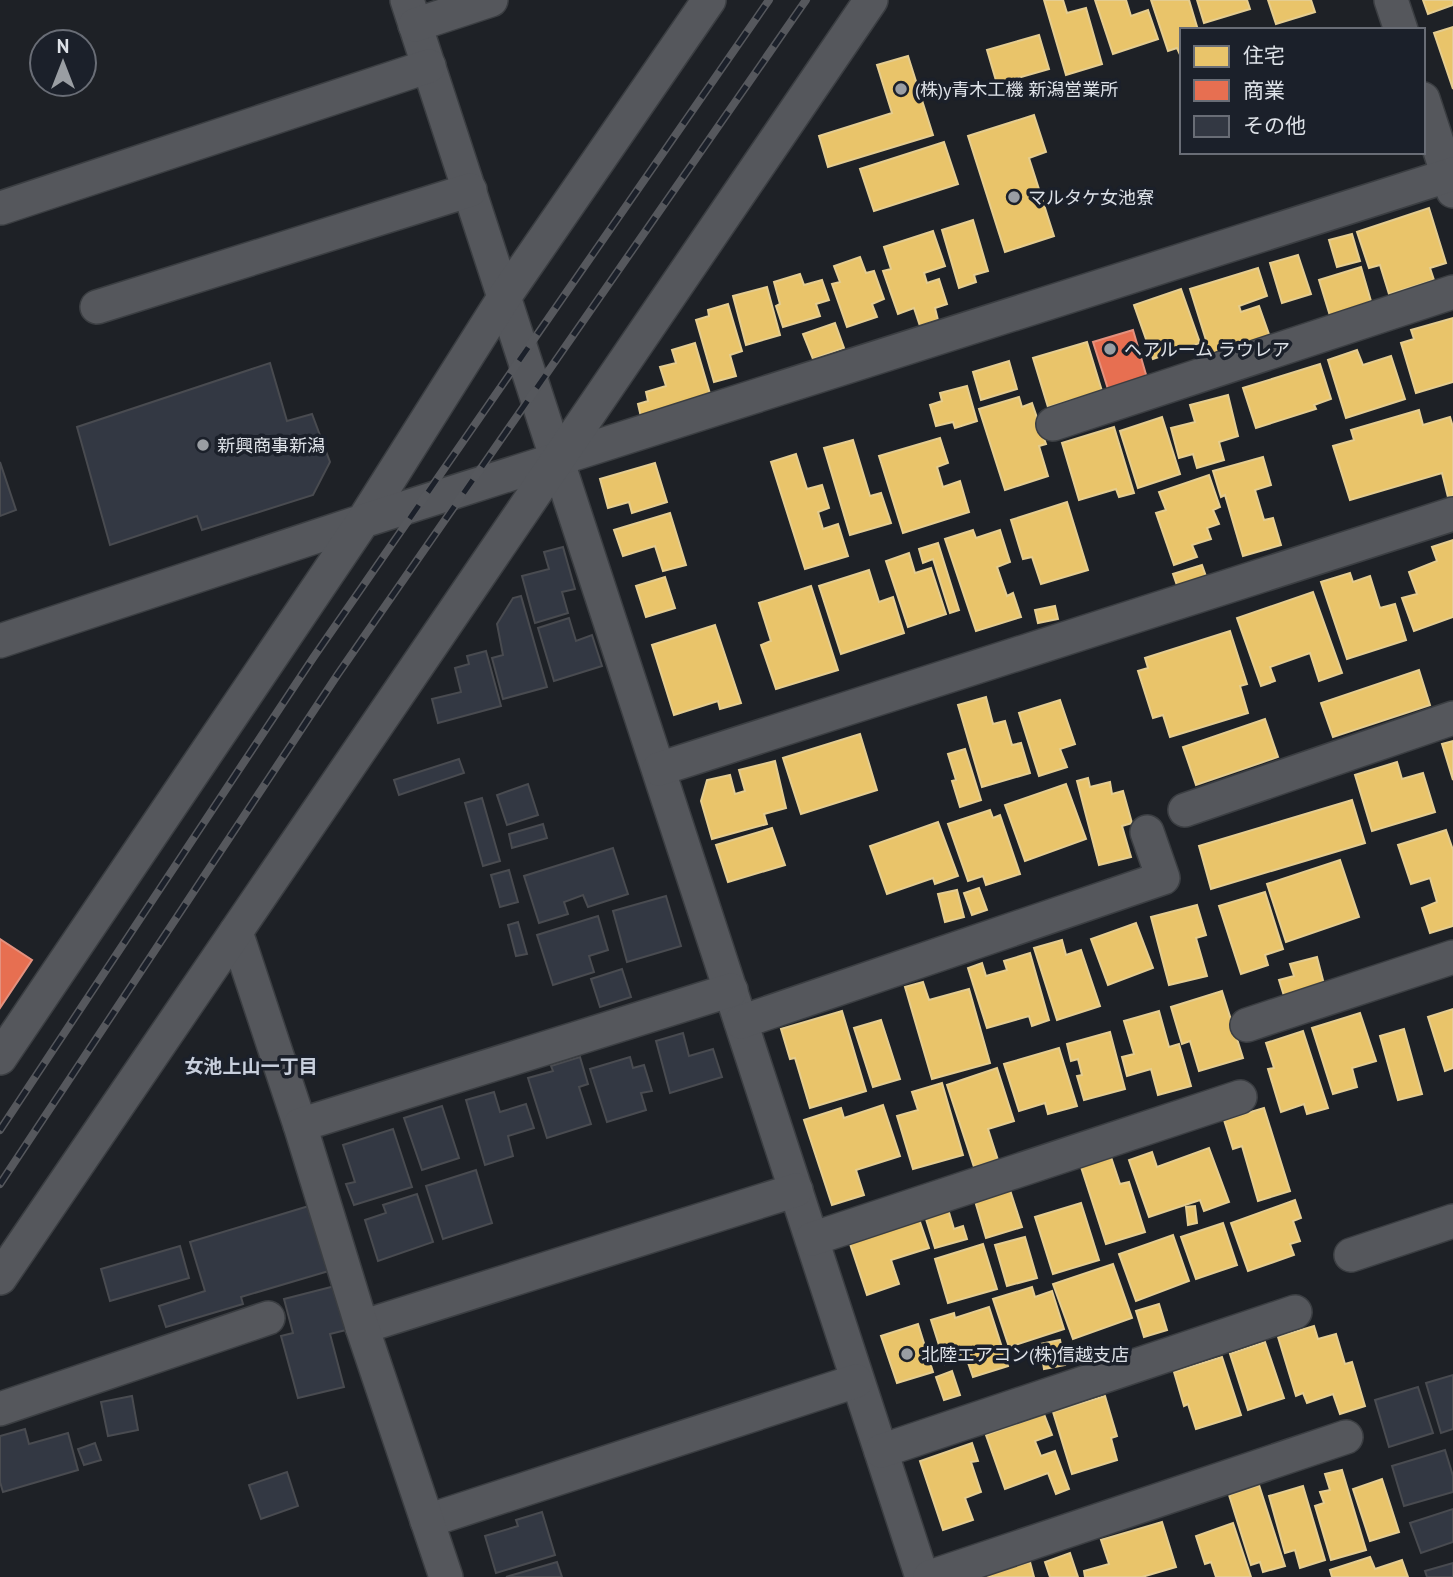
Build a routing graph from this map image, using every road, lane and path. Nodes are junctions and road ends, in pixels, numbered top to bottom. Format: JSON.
{"nodes":[{"id":1,"x":491,"y":0,"type":"edge"},
{"id":2,"x":709,"y":0,"type":"edge"},
{"id":3,"x":871,"y":0,"type":"edge"},
{"id":4,"x":1391,"y":0,"type":"edge"},
{"id":5,"x":411,"y":12,"type":"edge"},
{"id":6,"x":1400,"y":28,"type":"edge"},
{"id":7,"x":429,"y":66,"type":"junction"},
{"id":8,"x":1425,"y":105,"type":"edge"},
{"id":9,"x":1451,"y":180,"type":"edge"},
{"id":10,"x":470,"y":190,"type":"junction"},
{"id":11,"x":1,"y":208,"type":"edge"},
{"id":12,"x":1453,"y":292,"type":"edge"},
{"id":13,"x":505,"y":296,"type":"junction"},
{"id":14,"x":97,"y":307,"type":"dead end"},
{"id":15,"x":1053,"y":424,"type":"dead end"},
{"id":16,"x":558,"y":459,"type":"junction"},
{"id":17,"x":1453,"y":514,"type":"edge"},
{"id":18,"x":363,"y":521,"type":"junction"},
{"id":19,"x":0,"y":641,"type":"edge"},
{"id":20,"x":1453,"y":718,"type":"edge"},
{"id":21,"x":659,"y":769,"type":"junction"},
{"id":22,"x":1185,"y":810,"type":"dead end"},
{"id":23,"x":1147,"y":832,"type":"dead end"},
{"id":24,"x":236,"y":932,"type":"junction"},
{"id":25,"x":1453,"y":957,"type":"edge"},
{"id":26,"x":731,"y":990,"type":"junction"},
{"id":27,"x":741,"y":1022,"type":"junction"},
{"id":28,"x":1247,"y":1025,"type":"dead end"},
{"id":29,"x":0,"y":1058,"type":"edge"},
{"id":30,"x":1240,"y":1097,"type":"dead end"},
{"id":31,"x":300,"y":1125,"type":"junction"},
{"id":32,"x":796,"y":1190,"type":"junction"},
{"id":33,"x":1453,"y":1221,"type":"edge"},
{"id":34,"x":812,"y":1238,"type":"junction"},
{"id":35,"x":1350,"y":1255,"type":"dead end"},
{"id":36,"x":0,"y":1278,"type":"edge"},
{"id":37,"x":1295,"y":1312,"type":"dead end"},
{"id":38,"x":268,"y":1318,"type":"dead end"},
{"id":39,"x":362,"y":1327,"type":"junction"},
{"id":40,"x":856,"y":1381,"type":"junction"},
{"id":41,"x":0,"y":1409,"type":"edge"},
{"id":42,"x":1346,"y":1437,"type":"dead end"},
{"id":43,"x":881,"y":1451,"type":"junction"},
{"id":44,"x":427,"y":1521,"type":"junction"},
{"id":45,"x":446,"y":1577,"type":"edge"},
{"id":46,"x":922,"y":1577,"type":"edge"},
{"id":47,"x":930,"y":1577,"type":"edge"}],
"edges":[{"from":1,"to":5,"type":"street"},
{"from":2,"to":13,"type":"street"},
{"from":3,"to":16,"type":"street"},
{"from":4,"to":6,"type":"street"},
{"from":5,"to":7,"type":"street"},
{"from":7,"to":10,"type":"street"},
{"from":7,"to":11,"type":"street"},
{"from":8,"to":9,"type":"street"},
{"from":9,"to":16,"type":"street"},
{"from":10,"to":13,"type":"street"},
{"from":10,"to":14,"type":"street"},
{"from":12,"to":15,"type":"street"},
{"from":13,"to":16,"type":"street"},
{"from":13,"to":18,"type":"street"},
{"from":16,"to":18,"type":"street"},
{"from":16,"to":21,"type":"street"},
{"from":16,"to":24,"type":"street"},
{"from":17,"to":21,"type":"street"},
{"from":18,"to":19,"type":"street"},
{"from":18,"to":29,"type":"street"},
{"from":20,"to":22,"type":"street"},
{"from":21,"to":26,"type":"street"},
{"from":23,"to":27,"type":"street"},
{"from":24,"to":31,"type":"street"},
{"from":24,"to":36,"type":"street"},
{"from":25,"to":28,"type":"street"},
{"from":26,"to":27,"type":"street"},
{"from":26,"to":31,"type":"street"},
{"from":27,"to":32,"type":"street"},
{"from":30,"to":34,"type":"street"},
{"from":31,"to":39,"type":"street"},
{"from":32,"to":34,"type":"street"},
{"from":32,"to":39,"type":"street"},
{"from":33,"to":35,"type":"street"},
{"from":34,"to":40,"type":"street"},
{"from":37,"to":43,"type":"street"},
{"from":38,"to":41,"type":"street"},
{"from":39,"to":44,"type":"street"},
{"from":40,"to":43,"type":"street"},
{"from":40,"to":44,"type":"street"},
{"from":42,"to":47,"type":"street"},
{"from":43,"to":46,"type":"street"},
{"from":44,"to":45,"type":"street"}]}
